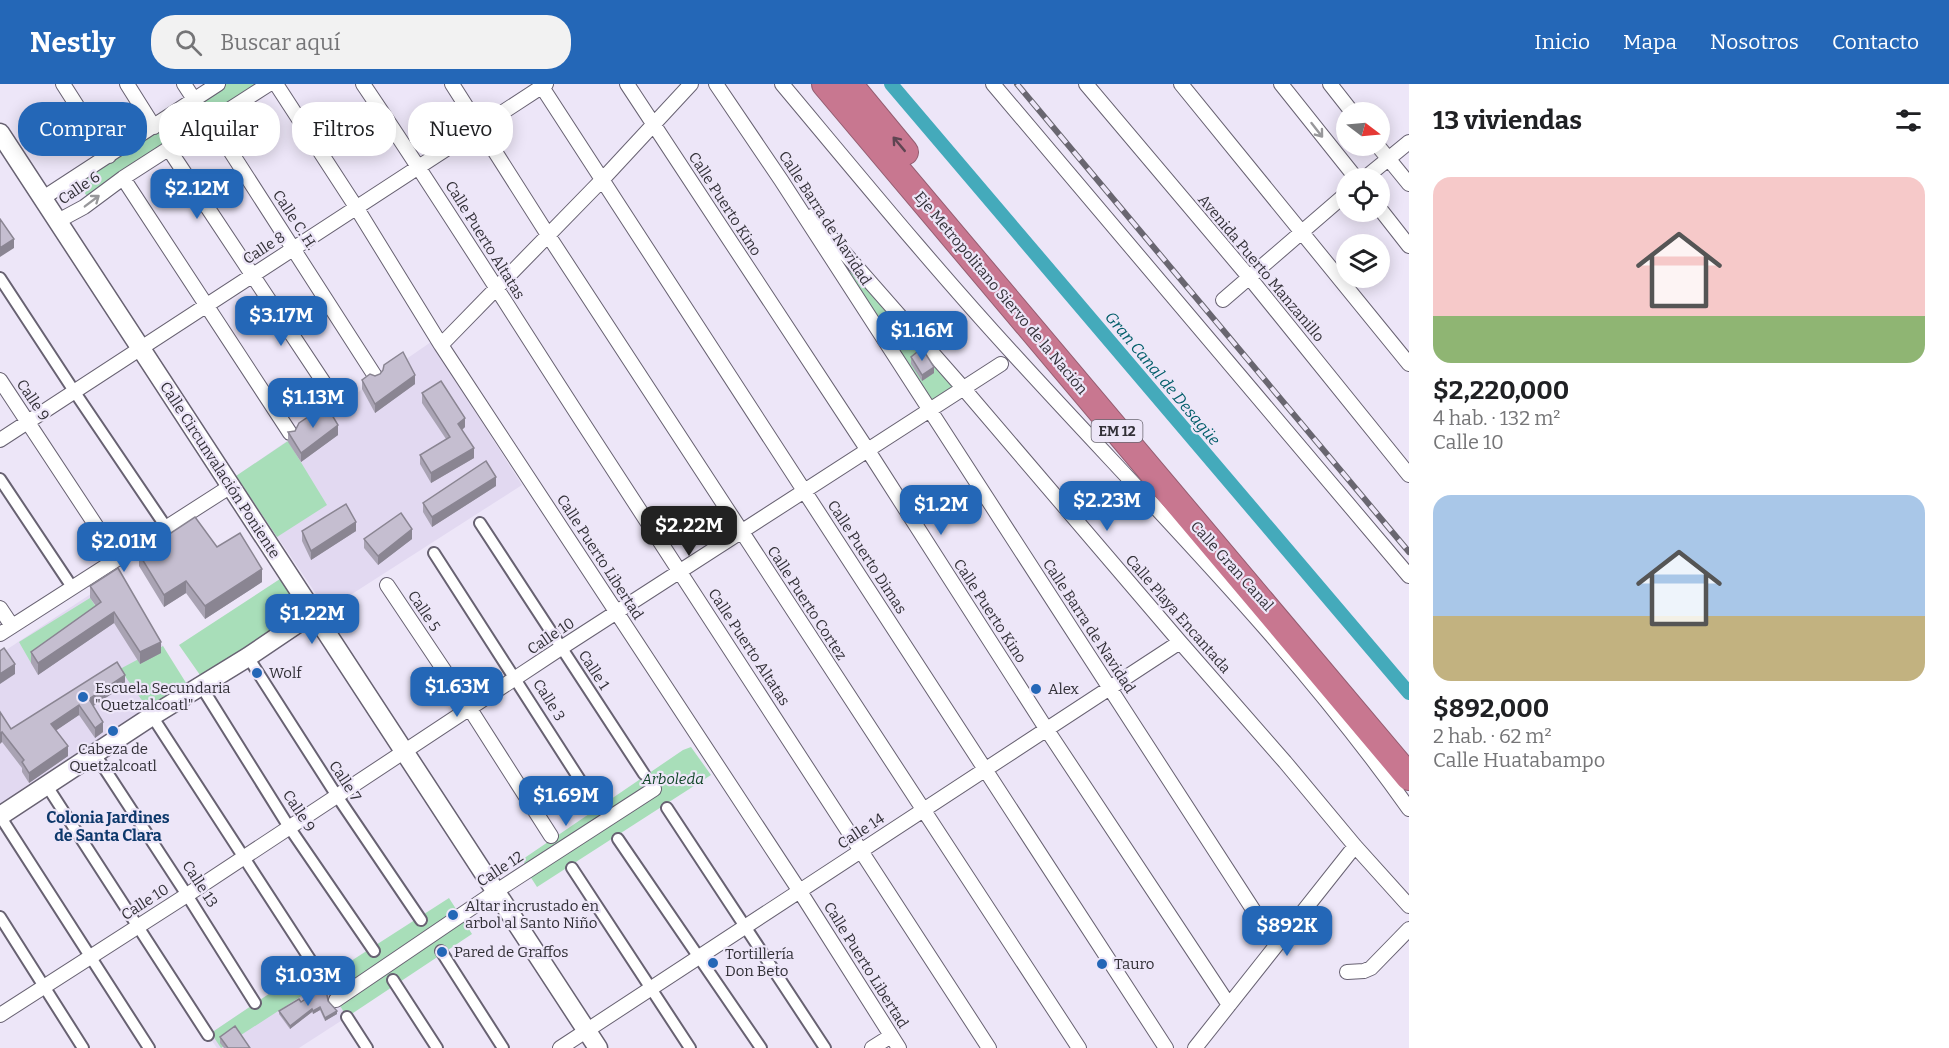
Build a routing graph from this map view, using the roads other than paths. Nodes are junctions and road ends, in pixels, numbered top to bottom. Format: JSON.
{"nodes":[{"id":1,"x":63,"y":84,"type":"edge"},
{"id":2,"x":127,"y":84,"type":"edge"},
{"id":3,"x":184,"y":84,"type":"edge"},
{"id":4,"x":218,"y":84,"type":"edge"},
{"id":5,"x":269,"y":84,"type":"edge"},
{"id":6,"x":276,"y":84,"type":"edge"},
{"id":7,"x":363,"y":84,"type":"edge"},
{"id":8,"x":452,"y":84,"type":"edge"},
{"id":9,"x":627,"y":84,"type":"edge"},
{"id":10,"x":691,"y":84,"type":"edge"},
{"id":11,"x":716,"y":84,"type":"edge"},
{"id":12,"x":782,"y":84,"type":"edge"},
{"id":13,"x":805,"y":84,"type":"edge"},
{"id":14,"x":825,"y":84,"type":"edge"},
{"id":15,"x":849,"y":84,"type":"edge"},
{"id":16,"x":993,"y":84,"type":"edge"},
{"id":17,"x":1086,"y":84,"type":"edge"},
{"id":18,"x":1181,"y":84,"type":"edge"},
{"id":19,"x":1281,"y":84,"type":"edge"},
{"id":20,"x":1330,"y":84,"type":"edge"},
{"id":21,"x":542,"y":85,"type":"edge"},
{"id":22,"x":194,"y":100,"type":"junction"},
{"id":23,"x":74,"y":102,"type":"edge"},
{"id":24,"x":241,"y":102,"type":"edge"},
{"id":25,"x":464,"y":102,"type":"edge"},
{"id":26,"x":1344,"y":102,"type":"edge"},
{"id":27,"x":513,"y":105,"type":"edge"},
{"id":28,"x":653,"y":125,"type":"junction"},
{"id":29,"x":153,"y":127,"type":"junction"},
{"id":30,"x":147,"y":131,"type":"edge"},
{"id":31,"x":0,"y":133,"type":"edge"},
{"id":32,"x":1409,"y":142,"type":"edge"},
{"id":33,"x":159,"y":154,"type":"edge"},
{"id":34,"x":109,"y":156,"type":"edge"},
{"id":35,"x":173,"y":156,"type":"edge"},
{"id":36,"x":233,"y":156,"type":"edge"},
{"id":37,"x":434,"y":156,"type":"edge"},
{"id":38,"x":498,"y":156,"type":"edge"},
{"id":39,"x":1386,"y":156,"type":"edge"},
{"id":40,"x":1389,"y":159,"type":"junction"},
{"id":41,"x":418,"y":166,"type":"junction"},
{"id":42,"x":1348,"y":168,"type":"edge"},
{"id":43,"x":1378,"y":168,"type":"edge"},
{"id":44,"x":123,"y":177,"type":"junction"},
{"id":45,"x":602,"y":180,"type":"junction"},
{"id":46,"x":781,"y":180,"type":"junction"},
{"id":47,"x":1409,"y":184,"type":"edge"},
{"id":48,"x":44,"y":198,"type":"junction"},
{"id":49,"x":1336,"y":203,"type":"edge"},
{"id":50,"x":356,"y":207,"type":"junction"},
{"id":51,"x":58,"y":221,"type":"junction"},
{"id":52,"x":1390,"y":222,"type":"edge"},
{"id":53,"x":1302,"y":232,"type":"junction"},
{"id":54,"x":548,"y":235,"type":"junction"},
{"id":55,"x":962,"y":245,"type":"junction"},
{"id":56,"x":1409,"y":246,"type":"edge"},
{"id":57,"x":293,"y":249,"type":"junction"},
{"id":58,"x":253,"y":274,"type":"junction"},
{"id":59,"x":1249,"y":277,"type":"junction"},
{"id":60,"x":0,"y":278,"type":"edge"},
{"id":61,"x":495,"y":288,"type":"junction"},
{"id":62,"x":1222,"y":300,"type":"dead end"},
{"id":63,"x":206,"y":306,"type":"junction"},
{"id":64,"x":441,"y":345,"type":"junction"},
{"id":65,"x":141,"y":348,"type":"junction"},
{"id":66,"x":1001,"y":364,"type":"dead end"},
{"id":67,"x":1409,"y":364,"type":"edge"},
{"id":68,"x":375,"y":376,"type":"edge"},
{"id":69,"x":0,"y":380,"type":"edge"},
{"id":70,"x":964,"y":389,"type":"junction"},
{"id":71,"x":74,"y":391,"type":"junction"},
{"id":72,"x":336,"y":401,"type":"dead end"},
{"id":73,"x":929,"y":410,"type":"junction"},
{"id":74,"x":28,"y":422,"type":"junction"},
{"id":75,"x":290,"y":433,"type":"edge"},
{"id":76,"x":0,"y":440,"type":"edge"},
{"id":77,"x":867,"y":449,"type":"junction"},
{"id":78,"x":1409,"y":475,"type":"edge"},
{"id":79,"x":0,"y":479,"type":"edge"},
{"id":80,"x":231,"y":486,"type":"junction"},
{"id":81,"x":803,"y":491,"type":"junction"},
{"id":82,"x":480,"y":523,"type":"dead end"},
{"id":83,"x":166,"y":526,"type":"junction"},
{"id":84,"x":742,"y":532,"type":"junction"},
{"id":85,"x":434,"y":553,"type":"dead end"},
{"id":86,"x":118,"y":558,"type":"junction"},
{"id":87,"x":680,"y":572,"type":"junction"},
{"id":88,"x":1409,"y":576,"type":"edge"},
{"id":89,"x":387,"y":585,"type":"dead end"},
{"id":90,"x":72,"y":588,"type":"junction"},
{"id":91,"x":0,"y":608,"type":"edge"},
{"id":92,"x":617,"y":612,"type":"junction"},
{"id":93,"x":312,"y":613,"type":"junction"},
{"id":94,"x":6,"y":630,"type":"edge"},
{"id":95,"x":1180,"y":642,"type":"junction"},
{"id":96,"x":561,"y":648,"type":"junction"},
{"id":97,"x":248,"y":657,"type":"junction"},
{"id":98,"x":516,"y":679,"type":"junction"},
{"id":99,"x":201,"y":686,"type":"junction"},
{"id":100,"x":1110,"y":690,"type":"junction"},
{"id":101,"x":470,"y":709,"type":"junction"},
{"id":102,"x":152,"y":716,"type":"junction"},
{"id":103,"x":1047,"y":730,"type":"junction"},
{"id":104,"x":404,"y":752,"type":"junction"},
{"id":105,"x":1409,"y":752,"type":"edge"},
{"id":106,"x":95,"y":754,"type":"junction"},
{"id":107,"x":987,"y":770,"type":"junction"},
{"id":108,"x":644,"y":774,"type":"dead end"},
{"id":109,"x":1409,"y":777,"type":"edge"},
{"id":110,"x":47,"y":786,"type":"junction"},
{"id":111,"x":654,"y":789,"type":"dead end"},
{"id":112,"x":337,"y":796,"type":"junction"},
{"id":113,"x":596,"y":805,"type":"dead end"},
{"id":114,"x":667,"y":808,"type":"dead end"},
{"id":115,"x":1409,"y":809,"type":"edge"},
{"id":116,"x":923,"y":811,"type":"junction"},
{"id":117,"x":0,"y":816,"type":"edge"},
{"id":118,"x":289,"y":827,"type":"junction"},
{"id":119,"x":551,"y":836,"type":"dead end"},
{"id":120,"x":618,"y":839,"type":"dead end"},
{"id":121,"x":1355,"y":846,"type":"junction"},
{"id":122,"x":862,"y":850,"type":"junction"},
{"id":123,"x":244,"y":857,"type":"junction"},
{"id":124,"x":572,"y":868,"type":"dead end"},
{"id":125,"x":799,"y":890,"type":"junction"},
{"id":126,"x":495,"y":892,"type":"junction"},
{"id":127,"x":187,"y":895,"type":"junction"},
{"id":128,"x":1409,"y":906,"type":"edge"},
{"id":129,"x":0,"y":917,"type":"edge"},
{"id":130,"x":421,"y":920,"type":"dead end"},
{"id":131,"x":745,"y":926,"type":"junction"},
{"id":132,"x":138,"y":927,"type":"junction"},
{"id":133,"x":1409,"y":929,"type":"edge"},
{"id":134,"x":1276,"y":945,"type":"junction"},
{"id":135,"x":374,"y":951,"type":"dead end"},
{"id":136,"x":441,"y":951,"type":"dead end"},
{"id":137,"x":698,"y":956,"type":"junction"},
{"id":138,"x":91,"y":957,"type":"junction"},
{"id":139,"x":313,"y":964,"type":"dead end"},
{"id":140,"x":1347,"y":972,"type":"dead end"},
{"id":141,"x":393,"y":980,"type":"dead end"},
{"id":142,"x":45,"y":986,"type":"junction"},
{"id":143,"x":651,"y":988,"type":"junction"},
{"id":144,"x":336,"y":1000,"type":"dead end"},
{"id":145,"x":255,"y":1003,"type":"dead end"},
{"id":146,"x":1228,"y":1005,"type":"junction"},
{"id":147,"x":0,"y":1015,"type":"edge"},
{"id":148,"x":347,"y":1017,"type":"dead end"},
{"id":149,"x":586,"y":1030,"type":"junction"},
{"id":150,"x":208,"y":1035,"type":"dead end"},
{"id":151,"x":891,"y":1036,"type":"junction"},
{"id":152,"x":83,"y":1048,"type":"edge"},
{"id":153,"x":149,"y":1048,"type":"edge"},
{"id":154,"x":368,"y":1048,"type":"edge"},
{"id":155,"x":437,"y":1048,"type":"edge"},
{"id":156,"x":503,"y":1048,"type":"edge"},
{"id":157,"x":560,"y":1048,"type":"edge"},
{"id":158,"x":598,"y":1048,"type":"edge"},
{"id":159,"x":690,"y":1048,"type":"edge"},
{"id":160,"x":761,"y":1048,"type":"edge"},
{"id":161,"x":825,"y":1048,"type":"edge"},
{"id":162,"x":872,"y":1048,"type":"edge"},
{"id":163,"x":899,"y":1048,"type":"edge"},
{"id":164,"x":989,"y":1048,"type":"edge"},
{"id":165,"x":1079,"y":1048,"type":"edge"},
{"id":166,"x":1166,"y":1048,"type":"edge"},
{"id":167,"x":1195,"y":1048,"type":"edge"}],
"edges":[{"from":1,"to":23,"type":"street"},
{"from":2,"to":29,"type":"street"},
{"from":3,"to":22,"type":"street","name":"Calle C. H."},
{"from":4,"to":22,"type":"street","name":"Calle 6"},
{"from":5,"to":24,"type":"street","name":"Calle 6"},
{"from":6,"to":50,"type":"street","name":"Calle Puerto Libertad"},
{"from":7,"to":41,"type":"street","name":"Calle Puerto Altatas"},
{"from":8,"to":25,"type":"street","name":"Calle Puerto Cortez"},
{"from":9,"to":28,"type":"street","name":"Calle Puerto Kino"},
{"from":10,"to":28,"type":"street"},
{"from":11,"to":46,"type":"street","name":"Calle Barra de Navidad"},
{"from":12,"to":115,"type":"street","name":"Calle Gran Canal"},
{"from":13,"to":55,"type":"highway"},
{"from":14,"to":55,"type":"highway","name":"Eje Metropolitano Siervo de la Nación","number":"EM 12"},
{"from":105,"to":15,"type":"highway","name":"Eje Metropolitano Siervo de la Nación","number":"EM 12","one_way":true},
{"from":16,"to":88,"type":"street"},
{"from":17,"to":59,"type":"street","name":"Avenida Puerto Manzanillo"},
{"from":18,"to":53,"type":"street"},
{"from":19,"to":42,"type":"street","one_way":true},
{"from":20,"to":26,"type":"street"},
{"from":21,"to":27,"type":"street","name":"Calle 8"},
{"from":21,"to":45,"type":"street","name":"Calle Puerto Dimas"},
{"from":22,"to":29,"type":"street","name":"Calle 6"},
{"from":28,"to":45,"type":"street"},
{"from":28,"to":77,"type":"street","name":"Calle Puerto Kino"},
{"from":29,"to":30,"type":"street","name":"Calle 6"},
{"from":31,"to":48,"type":"street","name":"Calle Circunvalación Poniente"},
{"from":32,"to":40,"type":"street"},
{"from":33,"to":44,"type":"street","name":"Calle 6"},
{"from":34,"to":48,"type":"street","name":"Calle 6"},
{"from":35,"to":58,"type":"street"},
{"from":36,"to":57,"type":"street","name":"Calle C. H."},
{"from":37,"to":41,"type":"street","name":"Calle 8"},
{"from":38,"to":54,"type":"street","name":"Calle Puerto Cortez"},
{"from":39,"to":40,"type":"street"},
{"from":40,"to":43,"type":"street"},
{"from":40,"to":47,"type":"street"},
{"from":41,"to":50,"type":"street","name":"Calle 8"},
{"from":41,"to":61,"type":"street","name":"Calle Puerto Altatas"},
{"from":51,"to":44,"type":"street","name":"Calle 6","one_way":true},
{"from":44,"to":63,"type":"street"},
{"from":45,"to":54,"type":"street"},
{"from":45,"to":81,"type":"street","name":"Calle Puerto Dimas"},
{"from":46,"to":70,"type":"street","name":"Calle Playa Encantada"},
{"from":46,"to":73,"type":"street","name":"Calle Barra de Navidad"},
{"from":48,"to":51,"type":"street","name":"Calle Circunvalación Poniente"},
{"from":49,"to":53,"type":"street"},
{"from":50,"to":57,"type":"street","name":"Calle 8"},
{"from":50,"to":64,"type":"street","name":"Calle Puerto Libertad"},
{"from":51,"to":65,"type":"street","name":"Calle Circunvalación Poniente"},
{"from":52,"to":56,"type":"street"},
{"from":53,"to":59,"type":"street"},
{"from":53,"to":67,"type":"street"},
{"from":54,"to":61,"type":"street"},
{"from":54,"to":84,"type":"street","name":"Calle Puerto Cortez"},
{"from":55,"to":109,"type":"highway","name":"Eje Metropolitano Siervo de la Nación","number":"EM 12"},
{"from":57,"to":58,"type":"street","name":"Calle 8"},
{"from":57,"to":68,"type":"street","name":"Calle C. H."},
{"from":58,"to":63,"type":"street","name":"Calle 8"},
{"from":58,"to":72,"type":"street"},
{"from":59,"to":62,"type":"street"},
{"from":59,"to":78,"type":"street","name":"Avenida Puerto Manzanillo"},
{"from":60,"to":71,"type":"street"},
{"from":61,"to":64,"type":"street"},
{"from":61,"to":87,"type":"street","name":"Calle Puerto Altatas"},
{"from":63,"to":65,"type":"street","name":"Calle 8"},
{"from":63,"to":75,"type":"street"},
{"from":64,"to":92,"type":"street","name":"Calle Puerto Libertad"},
{"from":65,"to":71,"type":"street","name":"Calle 8"},
{"from":65,"to":80,"type":"street","name":"Calle Circunvalación Poniente"},
{"from":66,"to":70,"type":"street","name":"Calle 10"},
{"from":69,"to":74,"type":"street","name":"Calle 9"},
{"from":70,"to":73,"type":"street","name":"Calle 10"},
{"from":70,"to":95,"type":"street","name":"Calle Playa Encantada"},
{"from":71,"to":74,"type":"street","name":"Calle 8"},
{"from":71,"to":83,"type":"street"},
{"from":73,"to":77,"type":"street","name":"Calle 10"},
{"from":73,"to":100,"type":"street","name":"Calle Barra de Navidad"},
{"from":74,"to":76,"type":"street","name":"Calle 8"},
{"from":74,"to":86,"type":"street","name":"Calle 9"},
{"from":77,"to":81,"type":"street","name":"Calle 10"},
{"from":77,"to":103,"type":"street","name":"Calle Puerto Kino"},
{"from":79,"to":90,"type":"street"},
{"from":80,"to":83,"type":"street"},
{"from":80,"to":93,"type":"street","name":"Calle Circunvalación Poniente"},
{"from":81,"to":84,"type":"street","name":"Calle 10"},
{"from":81,"to":107,"type":"street","name":"Calle Puerto Dimas"},
{"from":82,"to":96,"type":"street","name":"Calle 1"},
{"from":83,"to":86,"type":"street"},
{"from":84,"to":87,"type":"street","name":"Calle 10"},
{"from":84,"to":116,"type":"street","name":"Calle Puerto Cortez"},
{"from":85,"to":98,"type":"street","name":"Calle 3"},
{"from":86,"to":90,"type":"street"},
{"from":87,"to":92,"type":"street","name":"Calle 10"},
{"from":87,"to":122,"type":"street","name":"Calle Puerto Altatas"},
{"from":89,"to":101,"type":"street","name":"Calle 5"},
{"from":90,"to":94,"type":"street"},
{"from":91,"to":94,"type":"street"},
{"from":92,"to":96,"type":"street","name":"Calle 10"},
{"from":92,"to":125,"type":"street","name":"Calle Puerto Libertad"},
{"from":93,"to":97,"type":"street"},
{"from":93,"to":104,"type":"street","name":"Calle Circunvalación Poniente"},
{"from":95,"to":100,"type":"street","name":"Calle 14"},
{"from":95,"to":121,"type":"street","name":"Calle Playa Encantada"},
{"from":96,"to":98,"type":"street","name":"Calle 10"},
{"from":96,"to":108,"type":"street","name":"Calle 1"},
{"from":97,"to":99,"type":"street"},
{"from":97,"to":112,"type":"street","name":"Calle 7"},
{"from":98,"to":101,"type":"street","name":"Calle 10"},
{"from":98,"to":113,"type":"street","name":"Calle 3"},
{"from":99,"to":102,"type":"street"},
{"from":99,"to":118,"type":"street","name":"Calle 9"},
{"from":100,"to":103,"type":"street","name":"Calle 14"},
{"from":100,"to":134,"type":"street","name":"Calle Barra de Navidad"},
{"from":101,"to":104,"type":"street","name":"Calle 10"},
{"from":101,"to":119,"type":"street","name":"Calle 5"},
{"from":102,"to":106,"type":"street"},
{"from":102,"to":123,"type":"street"},
{"from":103,"to":107,"type":"street","name":"Calle 14"},
{"from":103,"to":146,"type":"street","name":"Calle Puerto Kino"},
{"from":104,"to":112,"type":"street","name":"Calle 10"},
{"from":104,"to":126,"type":"street","name":"Calle Circunvalación Poniente"},
{"from":106,"to":110,"type":"street"},
{"from":106,"to":127,"type":"street","name":"Calle 13"},
{"from":107,"to":116,"type":"street","name":"Calle 14"},
{"from":107,"to":166,"type":"street","name":"Calle Puerto Dimas"},
{"from":110,"to":117,"type":"street"},
{"from":110,"to":132,"type":"street"},
{"from":111,"to":126,"type":"street","name":"Calle 12"},
{"from":112,"to":118,"type":"street","name":"Calle 10"},
{"from":112,"to":130,"type":"street","name":"Calle 7"},
{"from":114,"to":131,"type":"street"},
{"from":116,"to":122,"type":"street","name":"Calle 14"},
{"from":116,"to":165,"type":"street","name":"Calle Puerto Cortez"},
{"from":117,"to":138,"type":"street"},
{"from":118,"to":123,"type":"street","name":"Calle 10"},
{"from":118,"to":135,"type":"street","name":"Calle 9"},
{"from":120,"to":137,"type":"street"},
{"from":121,"to":128,"type":"street","name":"Calle Playa Encantada"},
{"from":121,"to":134,"type":"street"},
{"from":122,"to":125,"type":"street","name":"Calle 14"},
{"from":122,"to":164,"type":"street","name":"Calle Puerto Altatas"},
{"from":123,"to":127,"type":"street","name":"Calle 10"},
{"from":123,"to":139,"type":"street"},
{"from":124,"to":143,"type":"street"},
{"from":125,"to":131,"type":"street","name":"Calle 14"},
{"from":125,"to":151,"type":"street","name":"Calle Puerto Libertad"},
{"from":126,"to":144,"type":"street","name":"Calle 12"},
{"from":126,"to":149,"type":"street","name":"Calle Circunvalación Poniente"},
{"from":127,"to":132,"type":"street","name":"Calle 10"},
{"from":127,"to":145,"type":"street","name":"Calle 13"},
{"from":129,"to":142,"type":"street"},
{"from":131,"to":137,"type":"street","name":"Calle 14"},
{"from":131,"to":161,"type":"street"},
{"from":132,"to":138,"type":"street","name":"Calle 10"},
{"from":132,"to":150,"type":"street"},
{"from":133,"to":140,"type":"street"},
{"from":134,"to":146,"type":"street"},
{"from":136,"to":156,"type":"street"},
{"from":137,"to":143,"type":"street","name":"Calle 14"},
{"from":137,"to":160,"type":"street"},
{"from":138,"to":142,"type":"street","name":"Calle 10"},
{"from":138,"to":153,"type":"street"},
{"from":141,"to":155,"type":"street"},
{"from":142,"to":147,"type":"street","name":"Calle 10"},
{"from":142,"to":152,"type":"street"},
{"from":143,"to":149,"type":"street","name":"Calle 14"},
{"from":143,"to":159,"type":"street"},
{"from":146,"to":167,"type":"street"},
{"from":148,"to":154,"type":"street"},
{"from":149,"to":157,"type":"street","name":"Calle 14"},
{"from":149,"to":158,"type":"street","name":"Calle Circunvalación Poniente"},
{"from":151,"to":162,"type":"street"},
{"from":151,"to":163,"type":"street","name":"Calle Puerto Libertad"}]}
